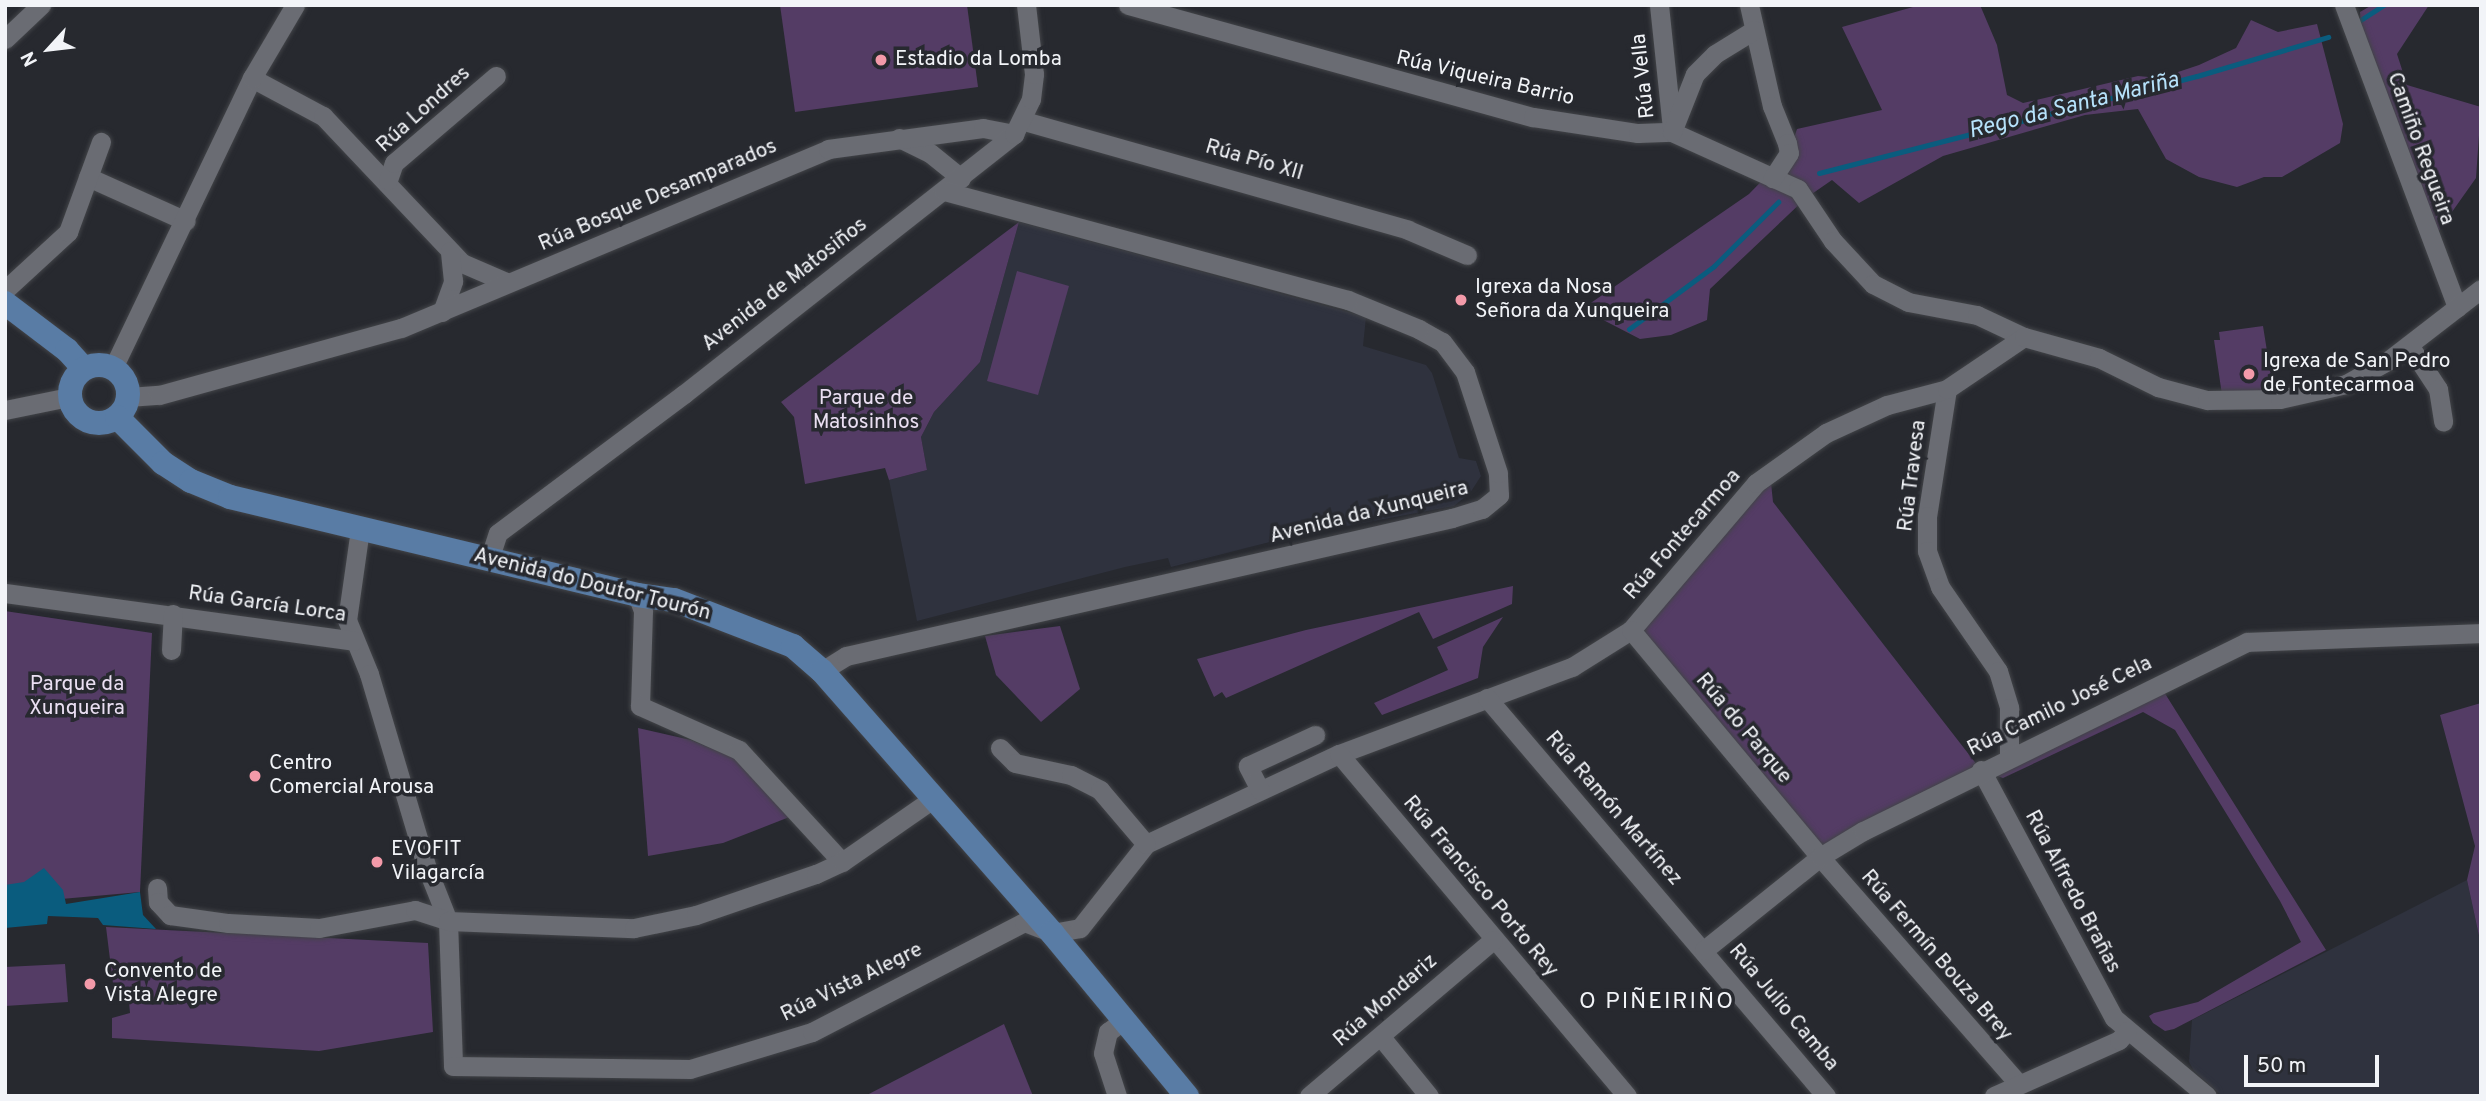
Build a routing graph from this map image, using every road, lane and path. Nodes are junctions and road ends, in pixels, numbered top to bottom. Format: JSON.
{"nodes":[{"id":1,"x":41,"y":5,"type":"edge"},
{"id":2,"x":295,"y":5,"type":"edge"},
{"id":3,"x":1026,"y":5,"type":"edge"},
{"id":4,"x":1128,"y":5,"type":"edge"},
{"id":5,"x":1660,"y":5,"type":"edge"},
{"id":6,"x":1749,"y":5,"type":"edge"},
{"id":7,"x":2350,"y":8,"type":"edge"},
{"id":8,"x":1754,"y":30,"type":"junction"},
{"id":9,"x":5,"y":39,"type":"edge"},
{"id":10,"x":496,"y":76,"type":"dead end"},
{"id":11,"x":252,"y":78,"type":"junction"},
{"id":12,"x":1019,"y":127,"type":"junction"},
{"id":13,"x":1672,"y":132,"type":"junction"},
{"id":14,"x":898,"y":138,"type":"junction"},
{"id":15,"x":101,"y":142,"type":"dead end"},
{"id":16,"x":88,"y":177,"type":"junction"},
{"id":17,"x":961,"y":178,"type":"junction"},
{"id":18,"x":1773,"y":178,"type":"junction"},
{"id":19,"x":388,"y":180,"type":"junction"},
{"id":20,"x":943,"y":191,"type":"junction"},
{"id":21,"x":186,"y":221,"type":"junction"},
{"id":22,"x":450,"y":251,"type":"junction"},
{"id":23,"x":1467,"y":255,"type":"dead end"},
{"id":24,"x":506,"y":282,"type":"junction"},
{"id":25,"x":2481,"y":289,"type":"edge"},
{"id":26,"x":5,"y":290,"type":"edge"},
{"id":27,"x":5,"y":303,"type":"edge"},
{"id":28,"x":2457,"y":307,"type":"junction"},
{"id":29,"x":442,"y":312,"type":"junction"},
{"id":30,"x":2024,"y":337,"type":"junction"},
{"id":31,"x":2409,"y":345,"type":"junction"},
{"id":32,"x":83,"y":368,"type":"junction"},
{"id":33,"x":113,"y":368,"type":"junction"},
{"id":34,"x":1947,"y":389,"type":"junction"},
{"id":35,"x":69,"y":397,"type":"junction"},
{"id":36,"x":122,"y":407,"type":"junction"},
{"id":37,"x":5,"y":410,"type":"edge"},
{"id":38,"x":2443,"y":422,"type":"dead end"},
{"id":39,"x":360,"y":529,"type":"junction"},
{"id":40,"x":489,"y":560,"type":"junction"},
{"id":41,"x":5,"y":593,"type":"edge"},
{"id":42,"x":636,"y":596,"type":"junction"},
{"id":43,"x":173,"y":614,"type":"junction"},
{"id":44,"x":1631,"y":630,"type":"junction"},
{"id":45,"x":2481,"y":633,"type":"edge"},
{"id":46,"x":354,"y":641,"type":"junction"},
{"id":47,"x":171,"y":650,"type":"dead end"},
{"id":48,"x":822,"y":671,"type":"junction"},
{"id":49,"x":1487,"y":698,"type":"junction"},
{"id":50,"x":1315,"y":735,"type":"dead end"},
{"id":51,"x":1000,"y":748,"type":"dead end"},
{"id":52,"x":1339,"y":754,"type":"junction"},
{"id":53,"x":2008,"y":757,"type":"junction"},
{"id":54,"x":1981,"y":770,"type":"junction"},
{"id":55,"x":1260,"y":790,"type":"junction"},
{"id":56,"x":934,"y":798,"type":"junction"},
{"id":57,"x":1146,"y":844,"type":"junction"},
{"id":58,"x":1820,"y":858,"type":"junction"},
{"id":59,"x":842,"y":862,"type":"junction"},
{"id":60,"x":157,"y":888,"type":"dead end"},
{"id":61,"x":448,"y":921,"type":"junction"},
{"id":62,"x":1052,"y":933,"type":"junction"},
{"id":63,"x":1493,"y":940,"type":"junction"},
{"id":64,"x":1704,"y":950,"type":"junction"},
{"id":65,"x":1122,"y":1021,"type":"junction"},
{"id":66,"x":2127,"y":1031,"type":"junction"},
{"id":67,"x":1381,"y":1037,"type":"junction"},
{"id":68,"x":2019,"y":1084,"type":"junction"},
{"id":69,"x":1117,"y":1096,"type":"edge"},
{"id":70,"x":1188,"y":1096,"type":"edge"},
{"id":71,"x":1309,"y":1096,"type":"edge"},
{"id":72,"x":1429,"y":1096,"type":"edge"},
{"id":73,"x":1627,"y":1096,"type":"edge"},
{"id":74,"x":1826,"y":1096,"type":"edge"},
{"id":75,"x":1994,"y":1096,"type":"edge"},
{"id":76,"x":2207,"y":1096,"type":"edge"}],
"edges":[{"from":1,"to":9,"type":"street"},
{"from":2,"to":11,"type":"street"},
{"from":3,"to":12,"type":"street"},
{"from":4,"to":13,"type":"street","name":"Rúa Viqueira Barrio"},
{"from":5,"to":13,"type":"street","name":"Rúa Vella"},
{"from":6,"to":8,"type":"street"},
{"from":7,"to":28,"type":"street","name":"Camiño Regueira"},
{"from":8,"to":13,"type":"street","name":"Rúa Vella"},
{"from":8,"to":18,"type":"street"},
{"from":10,"to":19,"type":"street","name":"Rúa Londres"},
{"from":11,"to":19,"type":"street","name":"Rúa Londres"},
{"from":11,"to":21,"type":"street"},
{"from":12,"to":14,"type":"street","name":"Rúa Bosque Desamparados"},
{"from":12,"to":17,"type":"street","name":"Avenida de Matosiños"},
{"from":12,"to":23,"type":"street","name":"Rúa Pío XII"},
{"from":13,"to":18,"type":"street","name":"Rúa Viqueira Barrio"},
{"from":14,"to":17,"type":"street"},
{"from":14,"to":24,"type":"street","name":"Rúa Bosque Desamparados"},
{"from":15,"to":16,"type":"street"},
{"from":16,"to":21,"type":"street"},
{"from":16,"to":26,"type":"street"},
{"from":17,"to":20,"type":"street","name":"Avenida de Matosiños"},
{"from":18,"to":30,"type":"street","name":"Rúa Viqueira Barrio"},
{"from":19,"to":22,"type":"street","name":"Rúa Londres"},
{"from":20,"to":40,"type":"street","name":"Avenida de Matosiños"},
{"from":20,"to":48,"type":"street","name":"Avenida da Xunqueira"},
{"from":21,"to":33,"type":"street"},
{"from":22,"to":24,"type":"street","name":"Rúa Londres"},
{"from":22,"to":29,"type":"street"},
{"from":24,"to":29,"type":"street","name":"Rúa Bosque Desamparados"},
{"from":25,"to":28,"type":"street"},
{"from":27,"to":32,"type":"main road"},
{"from":28,"to":31,"type":"street"},
{"from":29,"to":36,"type":"street","name":"Rúa Bosque Desamparados"},
{"from":30,"to":31,"type":"street"},
{"from":30,"to":34,"type":"street","name":"Rúa Fontecarmoa"},
{"from":31,"to":38,"type":"street"},
{"from":32,"to":33,"type":"main road"},
{"from":32,"to":35,"type":"main road"},
{"from":33,"to":36,"type":"main road"},
{"from":34,"to":44,"type":"street","name":"Rúa Fontecarmoa"},
{"from":34,"to":53,"type":"street","name":"Rúa Travesa"},
{"from":35,"to":36,"type":"main road"},
{"from":35,"to":37,"type":"street"},
{"from":36,"to":39,"type":"main road","name":"Avenida do Doutor Tourón"},
{"from":39,"to":40,"type":"main road","name":"Avenida do Doutor Tourón"},
{"from":39,"to":46,"type":"street"},
{"from":40,"to":42,"type":"main road","name":"Avenida do Doutor Tourón"},
{"from":41,"to":43,"type":"street","name":"Rúa García Lorca"},
{"from":42,"to":48,"type":"main road","name":"Avenida do Doutor Tourón"},
{"from":42,"to":59,"type":"street"},
{"from":43,"to":46,"type":"street","name":"Rúa García Lorca"},
{"from":43,"to":47,"type":"street","name":"Rúa García Lorca"},
{"from":44,"to":49,"type":"street","name":"Rúa Fontecarmoa"},
{"from":44,"to":58,"type":"street","name":"Rúa do Parque"},
{"from":45,"to":53,"type":"street","name":"Rúa Camilo José Cela"},
{"from":46,"to":61,"type":"street"},
{"from":48,"to":56,"type":"main road","name":"Avenida do Doutor Tourón"},
{"from":49,"to":52,"type":"street","name":"Rúa Fontecarmoa"},
{"from":49,"to":64,"type":"street","name":"Rúa Ramón Martínez"},
{"from":50,"to":55,"type":"street"},
{"from":51,"to":57,"type":"street"},
{"from":52,"to":55,"type":"street","name":"Rúa Fontecarmoa"},
{"from":52,"to":63,"type":"street","name":"Rúa Francisco Porto Rey"},
{"from":53,"to":54,"type":"street","name":"Rúa Camilo José Cela"},
{"from":54,"to":58,"type":"street","name":"Rúa Camilo José Cela"},
{"from":54,"to":66,"type":"street","name":"Rúa Alfredo Brañas"},
{"from":55,"to":57,"type":"street","name":"Rúa Fontecarmoa"},
{"from":56,"to":59,"type":"street"},
{"from":56,"to":62,"type":"main road","name":"Avenida do Doutor Tourón"},
{"from":57,"to":62,"type":"street","name":"Rúa Fontecarmoa"},
{"from":58,"to":64,"type":"street","name":"Rúa Camilo José Cela"},
{"from":58,"to":68,"type":"street","name":"Rúa Fermín Bouza Brey"},
{"from":59,"to":61,"type":"street"},
{"from":60,"to":61,"type":"street"},
{"from":61,"to":62,"type":"street","name":"Rúa Vista Alegre"},
{"from":62,"to":65,"type":"main road","name":"Avenida do Doutor Tourón"},
{"from":63,"to":67,"type":"street","name":"Rúa Mondariz"},
{"from":63,"to":73,"type":"street","name":"Rúa Francisco Porto Rey"},
{"from":64,"to":74,"type":"street","name":"Rúa Julio Camba"},
{"from":65,"to":69,"type":"street"},
{"from":65,"to":70,"type":"main road","name":"Avenida do Doutor Tourón"},
{"from":66,"to":68,"type":"street"},
{"from":66,"to":76,"type":"street","name":"Rúa Alfredo Brañas"},
{"from":67,"to":71,"type":"street","name":"Rúa Mondariz"},
{"from":67,"to":72,"type":"street"},
{"from":68,"to":75,"type":"street"}]}
